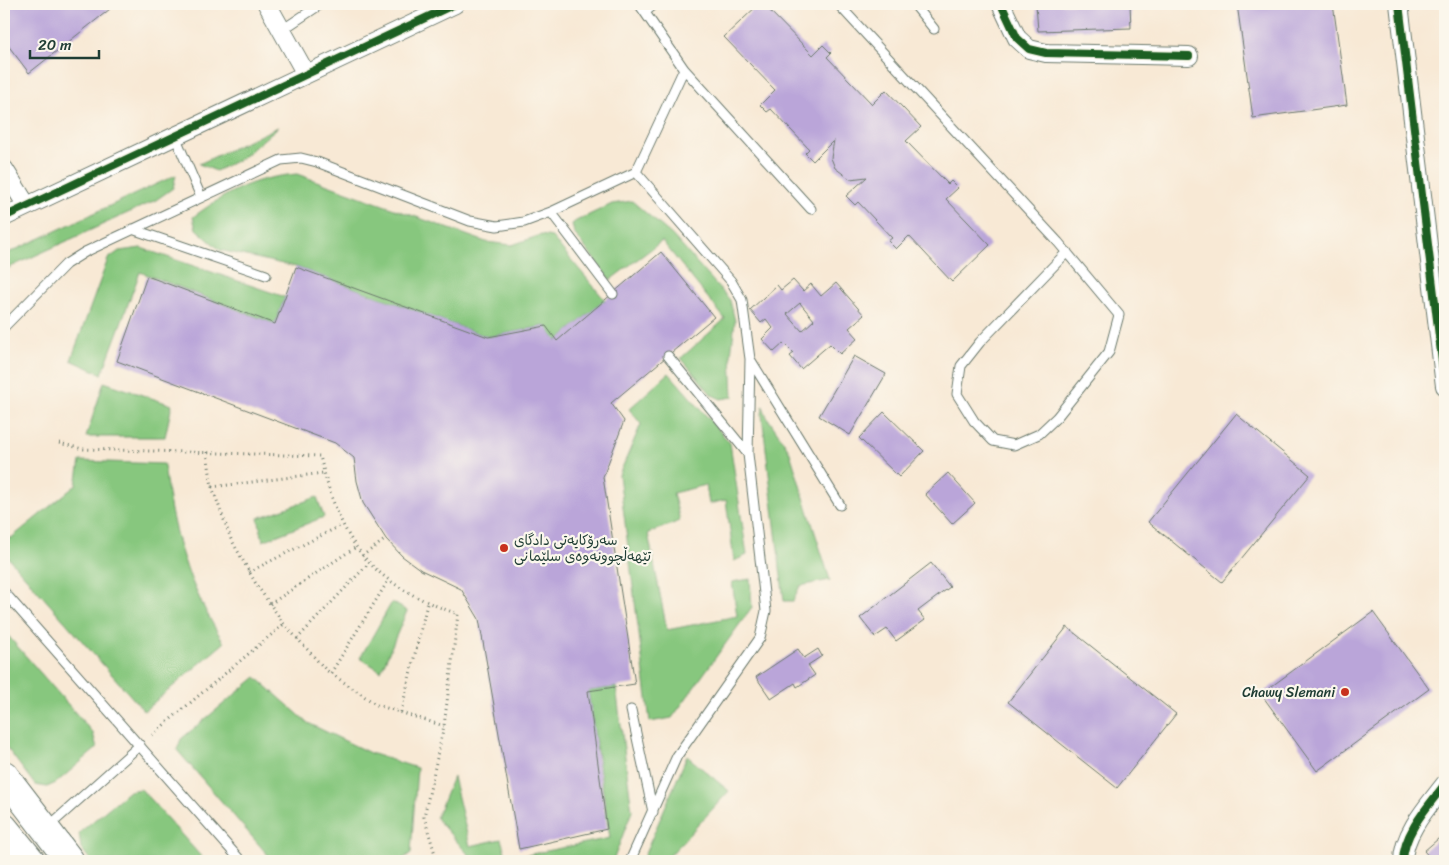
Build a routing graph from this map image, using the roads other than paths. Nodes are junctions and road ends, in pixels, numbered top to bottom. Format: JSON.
{"nodes":[{"id":1,"x":267,"y":4,"type":"edge"},
{"id":2,"x":321,"y":4,"type":"edge"},
{"id":3,"x":455,"y":4,"type":"edge"},
{"id":4,"x":640,"y":4,"type":"edge"},
{"id":5,"x":656,"y":4,"type":"edge"},
{"id":6,"x":838,"y":4,"type":"edge"},
{"id":7,"x":914,"y":4,"type":"edge"},
{"id":8,"x":1001,"y":4,"type":"edge"},
{"id":9,"x":1399,"y":4,"type":"edge"},
{"id":10,"x":645,"y":12,"type":"junction"},
{"id":11,"x":934,"y":28,"type":"dead end"},
{"id":12,"x":282,"y":30,"type":"junction"},
{"id":13,"x":1189,"y":56,"type":"dead end"},
{"id":14,"x":684,"y":69,"type":"junction"},
{"id":15,"x":306,"y":74,"type":"junction"},
{"id":16,"x":175,"y":136,"type":"junction"},
{"id":17,"x":4,"y":169,"type":"edge"},
{"id":18,"x":636,"y":172,"type":"junction"},
{"id":19,"x":201,"y":196,"type":"junction"},
{"id":20,"x":27,"y":206,"type":"junction"},
{"id":21,"x":811,"y":209,"type":"dead end"},
{"id":22,"x":551,"y":212,"type":"junction"},
{"id":23,"x":4,"y":217,"type":"edge"},
{"id":24,"x":132,"y":230,"type":"junction"},
{"id":25,"x":1066,"y":252,"type":"junction"},
{"id":26,"x":266,"y":275,"type":"dead end"},
{"id":27,"x":613,"y":294,"type":"dead end"},
{"id":28,"x":4,"y":327,"type":"edge"},
{"id":29,"x":668,"y":356,"type":"dead end"},
{"id":30,"x":750,"y":359,"type":"junction"},
{"id":31,"x":1445,"y":386,"type":"edge"},
{"id":32,"x":748,"y":454,"type":"junction"},
{"id":33,"x":840,"y":505,"type":"dead end"},
{"id":34,"x":4,"y":592,"type":"edge"},
{"id":35,"x":631,"y":710,"type":"dead end"},
{"id":36,"x":140,"y":746,"type":"junction"},
{"id":37,"x":4,"y":775,"type":"edge"},
{"id":38,"x":1445,"y":784,"type":"edge"},
{"id":39,"x":653,"y":812,"type":"junction"},
{"id":40,"x":4,"y":828,"type":"edge"},
{"id":41,"x":47,"y":829,"type":"junction"},
{"id":42,"x":31,"y":861,"type":"edge"},
{"id":43,"x":70,"y":861,"type":"edge"},
{"id":44,"x":241,"y":861,"type":"edge"},
{"id":45,"x":630,"y":861,"type":"edge"},
{"id":46,"x":1403,"y":861,"type":"edge"}],
"edges":[{"from":1,"to":12,"type":"street"},
{"from":2,"to":12,"type":"lane"},
{"from":3,"to":15,"type":"street"},
{"from":4,"to":10,"type":"lane"},
{"from":5,"to":10,"type":"lane"},
{"from":6,"to":25,"type":"lane"},
{"from":7,"to":11,"type":"lane"},
{"from":8,"to":13,"type":"street"},
{"from":9,"to":31,"type":"street"},
{"from":10,"to":14,"type":"lane"},
{"from":12,"to":15,"type":"street"},
{"from":14,"to":18,"type":"lane"},
{"from":14,"to":21,"type":"lane"},
{"from":15,"to":16,"type":"street"},
{"from":16,"to":19,"type":"lane"},
{"from":16,"to":20,"type":"street"},
{"from":17,"to":20,"type":"street"},
{"from":18,"to":22,"type":"lane"},
{"from":18,"to":30,"type":"lane"},
{"from":19,"to":22,"type":"lane"},
{"from":19,"to":24,"type":"lane"},
{"from":20,"to":23,"type":"street"},
{"from":22,"to":27,"type":"lane"},
{"from":24,"to":26,"type":"lane"},
{"from":24,"to":28,"type":"lane"},
{"from":25,"to":25,"type":"lane"},
{"from":29,"to":32,"type":"lane"},
{"from":30,"to":32,"type":"lane"},
{"from":30,"to":33,"type":"lane"},
{"from":32,"to":39,"type":"lane"},
{"from":34,"to":36,"type":"lane"},
{"from":35,"to":39,"type":"lane"},
{"from":36,"to":41,"type":"lane"},
{"from":36,"to":44,"type":"lane"},
{"from":37,"to":41,"type":"highway"},
{"from":38,"to":46,"type":"street"},
{"from":39,"to":45,"type":"lane"},
{"from":40,"to":42,"type":"highway"},
{"from":41,"to":43,"type":"highway"}]}
